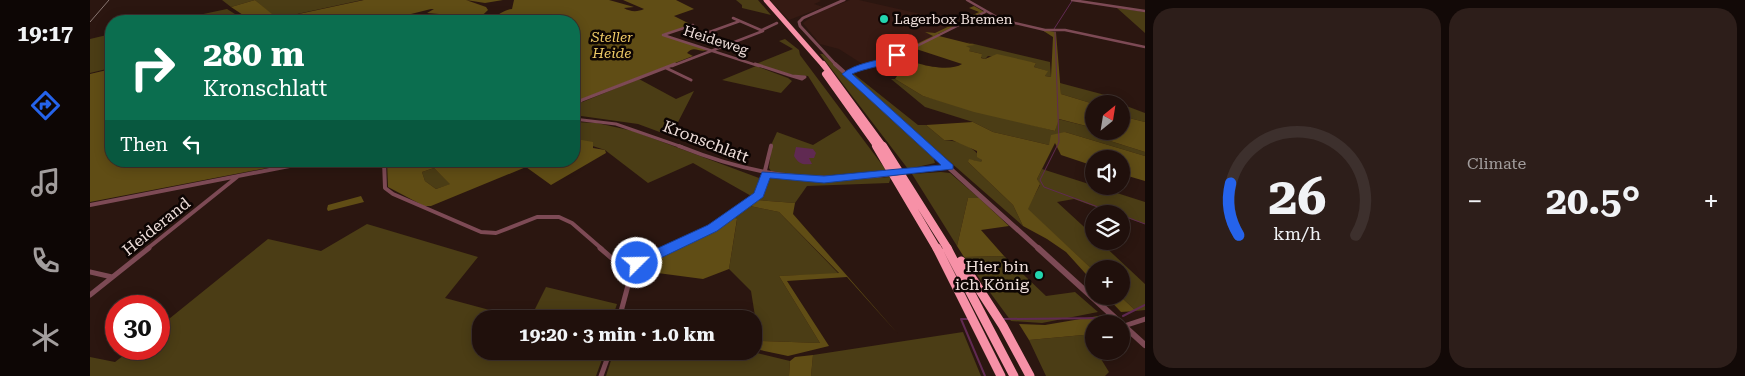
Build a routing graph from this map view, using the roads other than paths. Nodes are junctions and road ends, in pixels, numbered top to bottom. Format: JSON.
{"nodes":[{"id":1,"x":761,"y":0,"type":"edge"},
{"id":2,"x":766,"y":0,"type":"edge"},
{"id":3,"x":844,"y":0,"type":"edge"},
{"id":4,"x":967,"y":0,"type":"edge"},
{"id":5,"x":1072,"y":0,"type":"edge"},
{"id":6,"x":1145,"y":11,"type":"edge"},
{"id":7,"x":985,"y":12,"type":"junction"},
{"id":8,"x":733,"y":18,"type":"dead end"},
{"id":9,"x":740,"y":21,"type":"junction"},
{"id":10,"x":777,"y":23,"type":"dead end"},
{"id":11,"x":692,"y":25,"type":"dead end"},
{"id":12,"x":762,"y":30,"type":"junction"},
{"id":13,"x":697,"y":31,"type":"dead end"},
{"id":14,"x":704,"y":34,"type":"junction"},
{"id":15,"x":728,"y":44,"type":"junction"},
{"id":16,"x":1145,"y":47,"type":"edge"},
{"id":17,"x":711,"y":50,"type":"junction"},
{"id":18,"x":666,"y":68,"type":"junction"},
{"id":19,"x":846,"y":74,"type":"junction"},
{"id":20,"x":792,"y":76,"type":"dead end"},
{"id":21,"x":691,"y":80,"type":"dead end"},
{"id":22,"x":580,"y":102,"type":"edge"},
{"id":23,"x":580,"y":120,"type":"edge"},
{"id":24,"x":771,"y":145,"type":"dead end"},
{"id":25,"x":284,"y":167,"type":"edge"},
{"id":26,"x":384,"y":167,"type":"edge"},
{"id":27,"x":950,"y":167,"type":"junction"},
{"id":28,"x":766,"y":174,"type":"junction"},
{"id":29,"x":238,"y":176,"type":"junction"},
{"id":30,"x":90,"y":205,"type":"edge"},
{"id":31,"x":948,"y":247,"type":"junction"},
{"id":32,"x":626,"y":268,"type":"junction"},
{"id":33,"x":90,"y":272,"type":"edge"},
{"id":34,"x":112,"y":277,"type":"junction"},
{"id":35,"x":90,"y":295,"type":"edge"},
{"id":36,"x":621,"y":310,"type":"edge"},
{"id":37,"x":1112,"y":315,"type":"edge"},
{"id":38,"x":1145,"y":319,"type":"edge"},
{"id":39,"x":1130,"y":324,"type":"edge"},
{"id":40,"x":1130,"y":331,"type":"edge"},
{"id":41,"x":1145,"y":345,"type":"edge"},
{"id":42,"x":607,"y":360,"type":"edge"},
{"id":43,"x":601,"y":376,"type":"edge"},
{"id":44,"x":1002,"y":376,"type":"edge"},
{"id":45,"x":1014,"y":376,"type":"edge"},
{"id":46,"x":1030,"y":376,"type":"edge"}],
"edges":[{"from":1,"to":44,"type":"highway"},
{"from":2,"to":31,"type":"highway"},
{"from":3,"to":19,"type":"street"},
{"from":4,"to":7,"type":"street"},
{"from":5,"to":6,"type":"street"},
{"from":7,"to":16,"type":"street"},
{"from":7,"to":19,"type":"street"},
{"from":8,"to":9,"type":"street"},
{"from":9,"to":12,"type":"street"},
{"from":9,"to":14,"type":"street"},
{"from":10,"to":12,"type":"street"},
{"from":11,"to":17,"type":"street","name":"Heideweg"},
{"from":12,"to":15,"type":"street"},
{"from":13,"to":14,"type":"street"},
{"from":14,"to":15,"type":"street"},
{"from":15,"to":17,"type":"street"},
{"from":17,"to":18,"type":"street"},
{"from":17,"to":20,"type":"street","name":"Heideweg"},
{"from":18,"to":21,"type":"street"},
{"from":18,"to":22,"type":"street"},
{"from":19,"to":27,"type":"street"},
{"from":23,"to":28,"type":"street","name":"Kronschlatt"},
{"from":24,"to":28,"type":"street"},
{"from":25,"to":29,"type":"street"},
{"from":26,"to":32,"type":"street"},
{"from":27,"to":28,"type":"street","name":"Kronschlatt","bridge":true},
{"from":27,"to":37,"type":"street"},
{"from":28,"to":32,"type":"street"},
{"from":29,"to":30,"type":"street"},
{"from":29,"to":34,"type":"street","name":"Heiderand"},
{"from":31,"to":45,"type":"highway"},
{"from":31,"to":46,"type":"highway"},
{"from":32,"to":36,"type":"street"},
{"from":33,"to":34,"type":"street"},
{"from":34,"to":35,"type":"street","name":"Heiderand"},
{"from":38,"to":39,"type":"street"},
{"from":40,"to":41,"type":"street"},
{"from":42,"to":43,"type":"street"}]}
